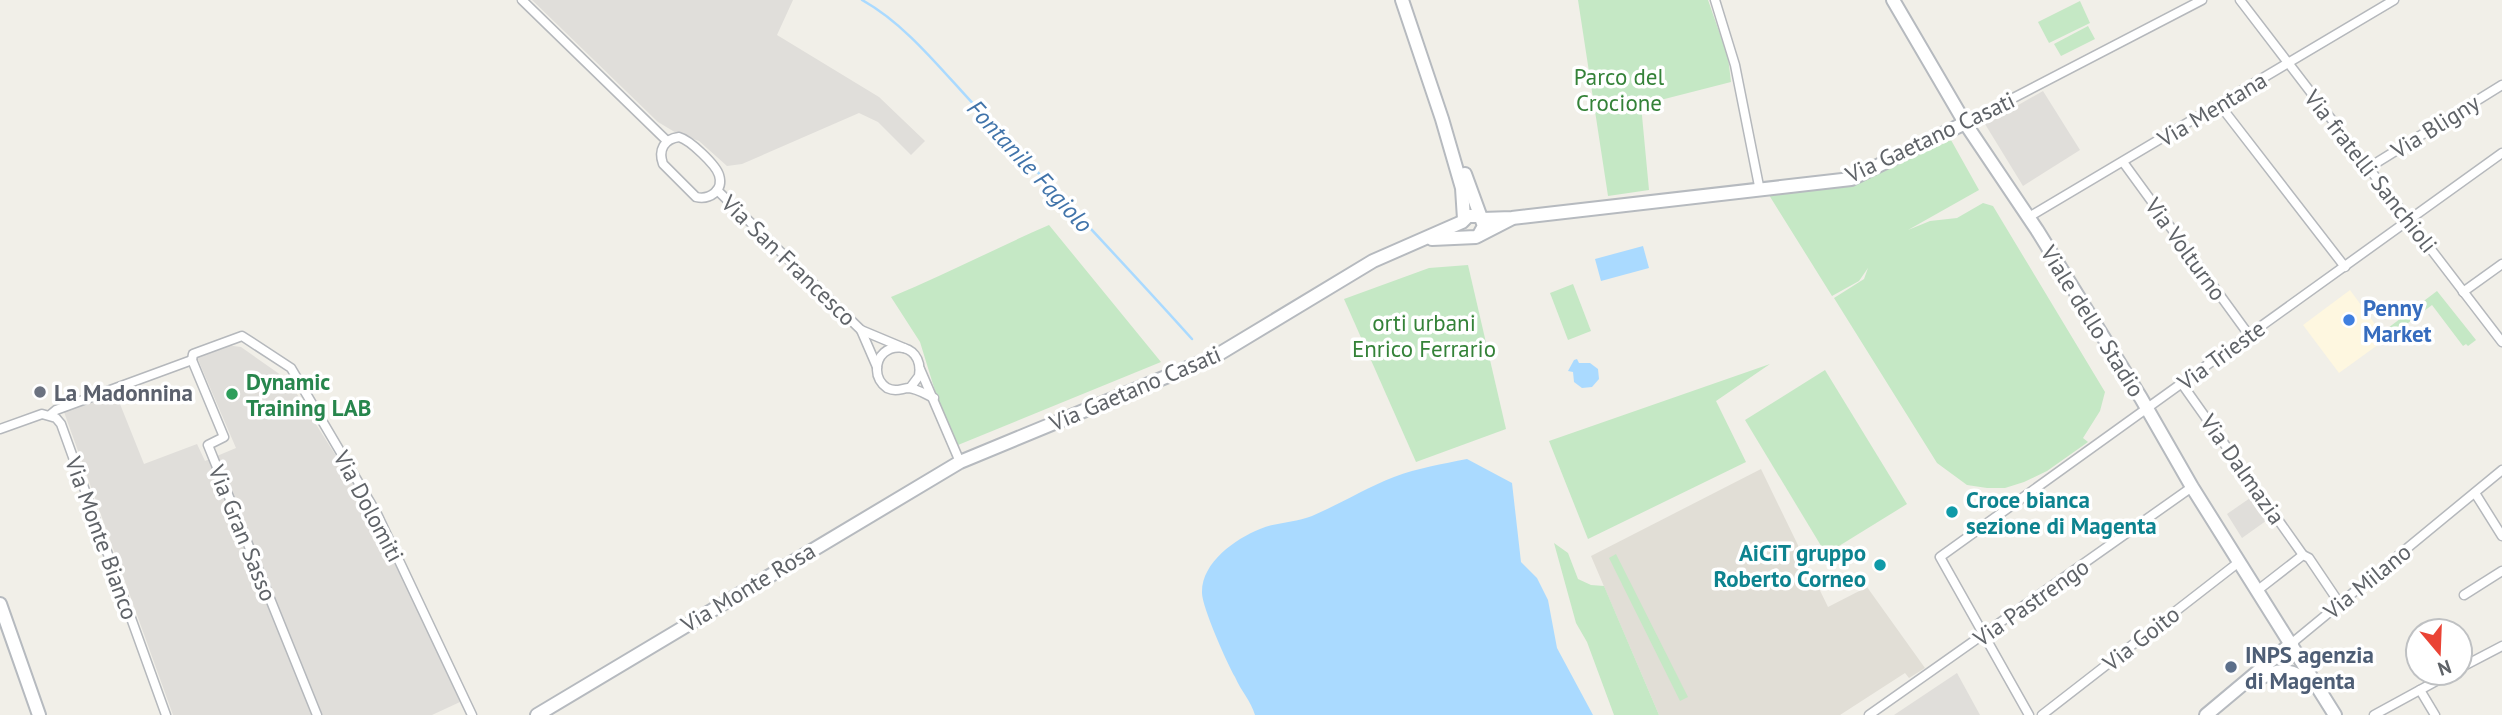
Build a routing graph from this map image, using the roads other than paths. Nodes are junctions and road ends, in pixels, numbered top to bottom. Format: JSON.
{"nodes":[{"id":1,"x":522,"y":0,"type":"edge"},
{"id":2,"x":1402,"y":0,"type":"edge"},
{"id":3,"x":1716,"y":0,"type":"edge"},
{"id":4,"x":1893,"y":0,"type":"edge"},
{"id":5,"x":2202,"y":0,"type":"edge"},
{"id":6,"x":2241,"y":0,"type":"edge"},
{"id":7,"x":2394,"y":0,"type":"edge"},
{"id":8,"x":2288,"y":63,"type":"junction"},
{"id":9,"x":2502,"y":85,"type":"edge"},
{"id":10,"x":2219,"y":104,"type":"junction"},
{"id":11,"x":1442,"y":118,"type":"junction"},
{"id":12,"x":1965,"y":122,"type":"junction"},
{"id":13,"x":667,"y":141,"type":"junction"},
{"id":14,"x":2502,"y":153,"type":"edge"},
{"id":15,"x":2123,"y":162,"type":"junction"},
{"id":16,"x":2368,"y":168,"type":"junction"},
{"id":17,"x":717,"y":190,"type":"junction"},
{"id":18,"x":1760,"y":191,"type":"junction"},
{"id":19,"x":2029,"y":217,"type":"junction"},
{"id":20,"x":1481,"y":218,"type":"junction"},
{"id":21,"x":1512,"y":218,"type":"junction"},
{"id":22,"x":1463,"y":220,"type":"junction"},
{"id":23,"x":2409,"y":220,"type":"junction"},
{"id":24,"x":1474,"y":236,"type":"junction"},
{"id":25,"x":1415,"y":242,"type":"junction"},
{"id":26,"x":2502,"y":264,"type":"edge"},
{"id":27,"x":2344,"y":267,"type":"junction"},
{"id":28,"x":2463,"y":292,"type":"junction"},
{"id":29,"x":860,"y":330,"type":"junction"},
{"id":30,"x":2249,"y":335,"type":"junction"},
{"id":31,"x":2502,"y":342,"type":"edge"},
{"id":32,"x":904,"y":348,"type":"junction"},
{"id":33,"x":192,"y":360,"type":"junction"},
{"id":34,"x":877,"y":367,"type":"junction"},
{"id":35,"x":920,"y":369,"type":"junction"},
{"id":36,"x":2182,"y":384,"type":"junction"},
{"id":37,"x":909,"y":388,"type":"junction"},
{"id":38,"x":934,"y":398,"type":"junction"},
{"id":39,"x":2147,"y":409,"type":"junction"},
{"id":40,"x":50,"y":415,"type":"junction"},
{"id":41,"x":0,"y":429,"type":"edge"},
{"id":42,"x":960,"y":461,"type":"junction"},
{"id":43,"x":2502,"y":470,"type":"edge"},
{"id":44,"x":2192,"y":487,"type":"junction"},
{"id":45,"x":2475,"y":493,"type":"junction"},
{"id":46,"x":2502,"y":536,"type":"edge"},
{"id":47,"x":2304,"y":555,"type":"junction"},
{"id":48,"x":2239,"y":562,"type":"junction"},
{"id":49,"x":2502,"y":571,"type":"edge"},
{"id":50,"x":2258,"y":590,"type":"junction"},
{"id":51,"x":2465,"y":595,"type":"dead end"},
{"id":52,"x":0,"y":604,"type":"edge"},
{"id":53,"x":2340,"y":604,"type":"junction"},
{"id":54,"x":1985,"y":635,"type":"junction"},
{"id":55,"x":2292,"y":643,"type":"junction"},
{"id":56,"x":2502,"y":646,"type":"edge"},
{"id":57,"x":2474,"y":661,"type":"edge"},
{"id":58,"x":2317,"y":685,"type":"junction"},
{"id":59,"x":2425,"y":687,"type":"edge"},
{"id":60,"x":2420,"y":690,"type":"junction"},
{"id":61,"x":2233,"y":693,"type":"junction"},
{"id":62,"x":39,"y":715,"type":"edge"},
{"id":63,"x":166,"y":715,"type":"edge"},
{"id":64,"x":317,"y":715,"type":"edge"},
{"id":65,"x":472,"y":715,"type":"edge"},
{"id":66,"x":537,"y":715,"type":"edge"},
{"id":67,"x":1869,"y":715,"type":"edge"},
{"id":68,"x":2029,"y":715,"type":"edge"},
{"id":69,"x":2042,"y":715,"type":"edge"},
{"id":70,"x":2206,"y":715,"type":"edge"},
{"id":71,"x":2335,"y":715,"type":"edge"},
{"id":72,"x":2374,"y":715,"type":"edge"},
{"id":73,"x":2435,"y":715,"type":"edge"}],
"edges":[{"from":1,"to":13,"type":"street","name":"Via San Francesco"},
{"from":2,"to":11,"type":"street"},
{"from":3,"to":18,"type":"street"},
{"from":4,"to":12,"type":"street","name":"Viale dello Stadio"},
{"from":5,"to":12,"type":"street","name":"Via Gaetano Casati"},
{"from":6,"to":8,"type":"street","name":"Via fratelli Sanchioli"},
{"from":7,"to":8,"type":"street","name":"Via Mentana"},
{"from":8,"to":10,"type":"street","name":"Via Mentana"},
{"from":8,"to":16,"type":"street","name":"Via fratelli Sanchioli"},
{"from":9,"to":16,"type":"street","name":"Via Bligny"},
{"from":10,"to":15,"type":"street","name":"Via Mentana"},
{"from":10,"to":27,"type":"street"},
{"from":11,"to":20,"type":"street"},
{"from":11,"to":22,"type":"street"},
{"from":12,"to":18,"type":"street","name":"Via Gaetano Casati"},
{"from":12,"to":19,"type":"street","name":"Viale dello Stadio"},
{"from":13,"to":17,"type":"street","name":"Via San Francesco"},
{"from":13,"to":17,"type":"street","name":"Via San Francesco"},
{"from":14,"to":23,"type":"street","name":"Via Trieste"},
{"from":15,"to":19,"type":"street","name":"Via Mentana"},
{"from":15,"to":30,"type":"street","name":"Via Volturno"},
{"from":16,"to":23,"type":"street","name":"Via fratelli Sanchioli"},
{"from":17,"to":29,"type":"street","name":"Via San Francesco"},
{"from":18,"to":21,"type":"street","name":"Via Gaetano Casati"},
{"from":19,"to":39,"type":"street","name":"Viale dello Stadio"},
{"from":20,"to":21,"type":"street","name":"Via Gaetano Casati"},
{"from":20,"to":22,"type":"street","name":"Via Gaetano Casati"},
{"from":20,"to":24,"type":"street"},
{"from":21,"to":24,"type":"street","name":"Via Gaetano Casati"},
{"from":22,"to":24,"type":"street"},
{"from":22,"to":25,"type":"street","name":"Via Gaetano Casati"},
{"from":23,"to":27,"type":"street","name":"Via Trieste"},
{"from":23,"to":28,"type":"street","name":"Via fratelli Sanchioli"},
{"from":24,"to":25,"type":"street","name":"Via Gaetano Casati"},
{"from":25,"to":42,"type":"street","name":"Via Gaetano Casati"},
{"from":26,"to":28,"type":"street"},
{"from":27,"to":30,"type":"street","name":"Via Trieste"},
{"from":28,"to":31,"type":"street","name":"Via fratelli Sanchioli"},
{"from":29,"to":32,"type":"street","name":"Via San Francesco"},
{"from":29,"to":34,"type":"street","name":"Via San Francesco"},
{"from":30,"to":36,"type":"street","name":"Via Trieste"},
{"from":32,"to":34,"type":"street"},
{"from":32,"to":35,"type":"street"},
{"from":33,"to":40,"type":"street","name":"Via Dolomiti"},
{"from":33,"to":64,"type":"street","name":"Via Gran Sasso"},
{"from":33,"to":65,"type":"street","name":"Via Dolomiti"},
{"from":34,"to":37,"type":"street","name":"Via San Francesco"},
{"from":35,"to":37,"type":"street"},
{"from":35,"to":38,"type":"street"},
{"from":36,"to":39,"type":"street","name":"Via Trieste"},
{"from":36,"to":47,"type":"street","name":"Via Dalmazia"},
{"from":37,"to":38,"type":"street","name":"Via San Francesco"},
{"from":38,"to":42,"type":"street"},
{"from":39,"to":44,"type":"street","name":"Viale dello Stadio"},
{"from":39,"to":54,"type":"street","name":"Via Trieste"},
{"from":40,"to":41,"type":"street"},
{"from":40,"to":63,"type":"street","name":"Via Monte Bianco"},
{"from":42,"to":66,"type":"street","name":"Via Monte Rosa"},
{"from":43,"to":45,"type":"street","name":"Via Milano"},
{"from":44,"to":48,"type":"street","name":"Viale dello Stadio"},
{"from":44,"to":54,"type":"street","name":"Via Pastrengo"},
{"from":45,"to":46,"type":"street"},
{"from":45,"to":53,"type":"street","name":"Via Milano"},
{"from":47,"to":50,"type":"street"},
{"from":47,"to":53,"type":"street","name":"Via Dalmazia"},
{"from":48,"to":50,"type":"street","name":"Viale dello Stadio"},
{"from":48,"to":69,"type":"street","name":"Via Goito"},
{"from":49,"to":51,"type":"street"},
{"from":50,"to":55,"type":"street","name":"Viale dello Stadio"},
{"from":52,"to":62,"type":"street"},
{"from":53,"to":55,"type":"street","name":"Via Milano"},
{"from":54,"to":67,"type":"street","name":"Via Pastrengo"},
{"from":54,"to":68,"type":"street"},
{"from":55,"to":58,"type":"street","name":"Viale dello Stadio"},
{"from":55,"to":61,"type":"street","name":"Via Milano"},
{"from":56,"to":57,"type":"street"},
{"from":58,"to":61,"type":"street","name":"Via Milano"},
{"from":58,"to":71,"type":"street","name":"Viale dello Stadio"},
{"from":59,"to":60,"type":"street"},
{"from":60,"to":72,"type":"street"},
{"from":60,"to":73,"type":"street"},
{"from":61,"to":70,"type":"street","name":"Via Milano"}]}
